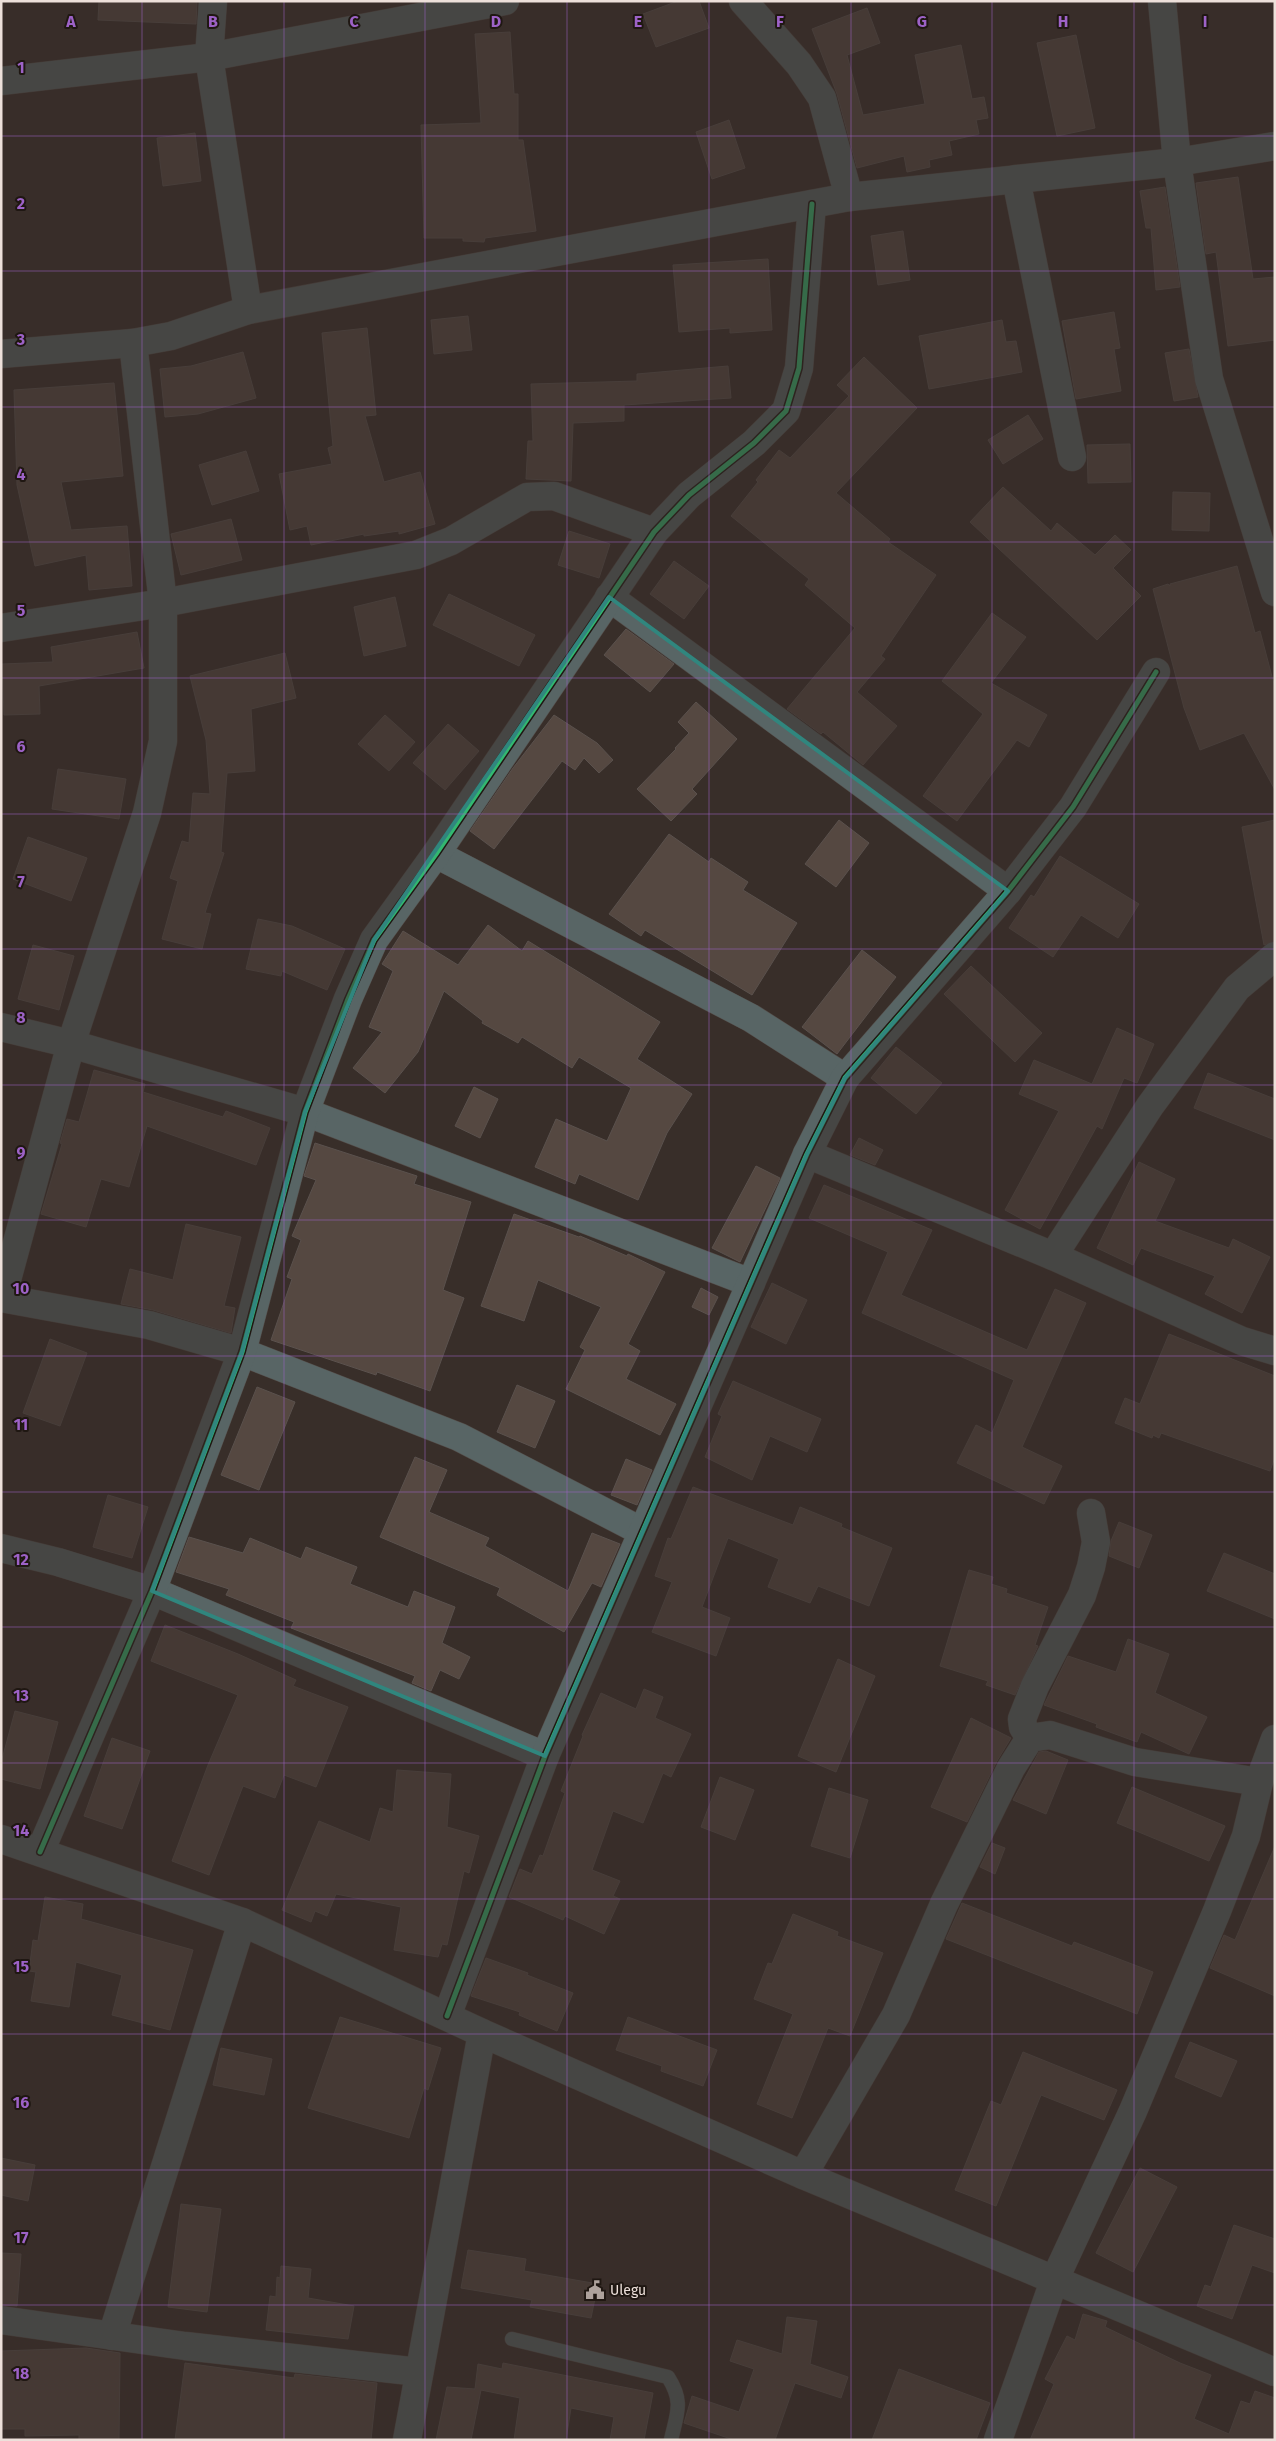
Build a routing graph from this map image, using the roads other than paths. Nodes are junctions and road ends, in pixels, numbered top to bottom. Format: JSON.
{"nodes":[{"id":1,"x":213,"y":1,"type":"edge"},
{"id":2,"x":505,"y":1,"type":"edge"},
{"id":3,"x":742,"y":1,"type":"edge"},
{"id":4,"x":1162,"y":1,"type":"edge"},
{"id":5,"x":209,"y":57,"type":"junction"},
{"id":6,"x":1,"y":80,"type":"edge"},
{"id":7,"x":1275,"y":146,"type":"edge"},
{"id":8,"x":1176,"y":162,"type":"junction"},
{"id":9,"x":1016,"y":179,"type":"junction"},
{"id":10,"x":849,"y":197,"type":"junction"},
{"id":11,"x":812,"y":204,"type":"junction"},
{"id":12,"x":248,"y":310,"type":"junction"},
{"id":13,"x":133,"y":343,"type":"junction"},
{"id":14,"x":1,"y":354,"type":"edge"},
{"id":15,"x":1072,"y":457,"type":"dead end"},
{"id":16,"x":654,"y":532,"type":"junction"},
{"id":17,"x":1275,"y":592,"type":"edge"},
{"id":18,"x":609,"y":598,"type":"junction"},
{"id":19,"x":163,"y":603,"type":"junction"},
{"id":20,"x":1,"y":628,"type":"edge"},
{"id":21,"x":1156,"y":672,"type":"dead end"},
{"id":22,"x":436,"y":854,"type":"junction"},
{"id":23,"x":1008,"y":891,"type":"junction"},
{"id":24,"x":1275,"y":956,"type":"edge"},
{"id":25,"x":1,"y":1027,"type":"edge"},
{"id":26,"x":71,"y":1044,"type":"junction"},
{"id":27,"x":845,"y":1078,"type":"junction"},
{"id":28,"x":305,"y":1112,"type":"junction"},
{"id":29,"x":807,"y":1154,"type":"junction"},
{"id":30,"x":1053,"y":1256,"type":"junction"},
{"id":31,"x":750,"y":1283,"type":"junction"},
{"id":32,"x":2,"y":1298,"type":"edge"},
{"id":33,"x":1275,"y":1351,"type":"edge"},
{"id":34,"x":242,"y":1352,"type":"junction"},
{"id":35,"x":1091,"y":1512,"type":"dead end"},
{"id":36,"x":642,"y":1531,"type":"junction"},
{"id":37,"x":1,"y":1548,"type":"edge"},
{"id":38,"x":152,"y":1591,"type":"junction"},
{"id":39,"x":1030,"y":1738,"type":"junction"},
{"id":40,"x":1275,"y":1739,"type":"edge"},
{"id":41,"x":545,"y":1756,"type":"junction"},
{"id":42,"x":1259,"y":1782,"type":"junction"},
{"id":43,"x":1,"y":1839,"type":"edge"},
{"id":44,"x":40,"y":1852,"type":"junction"},
{"id":45,"x":242,"y":1922,"type":"junction"},
{"id":46,"x":447,"y":2016,"type":"junction"},
{"id":47,"x":482,"y":2033,"type":"junction"},
{"id":48,"x":803,"y":2175,"type":"junction"},
{"id":49,"x":1054,"y":2281,"type":"junction"},
{"id":50,"x":1,"y":2320,"type":"edge"},
{"id":51,"x":112,"y":2336,"type":"junction"},
{"id":52,"x":512,"y":2339,"type":"dead end"},
{"id":53,"x":419,"y":2372,"type":"junction"},
{"id":54,"x":1275,"y":2372,"type":"edge"},
{"id":55,"x":407,"y":2440,"type":"edge"},
{"id":56,"x":671,"y":2440,"type":"edge"},
{"id":57,"x":998,"y":2440,"type":"edge"}],
"edges":[{"from":1,"to":5,"type":"street"},
{"from":2,"to":5,"type":"street"},
{"from":3,"to":10,"type":"street"},
{"from":4,"to":8,"type":"street"},
{"from":5,"to":6,"type":"street"},
{"from":5,"to":12,"type":"street"},
{"from":7,"to":8,"type":"street"},
{"from":8,"to":9,"type":"street"},
{"from":8,"to":17,"type":"street"},
{"from":9,"to":10,"type":"street"},
{"from":9,"to":15,"type":"street"},
{"from":10,"to":11,"type":"street"},
{"from":11,"to":12,"type":"street"},
{"from":11,"to":16,"type":"street"},
{"from":12,"to":13,"type":"street"},
{"from":13,"to":14,"type":"street"},
{"from":13,"to":19,"type":"street"},
{"from":16,"to":18,"type":"street"},
{"from":16,"to":19,"type":"street"},
{"from":18,"to":22,"type":"street"},
{"from":18,"to":23,"type":"street"},
{"from":19,"to":20,"type":"street"},
{"from":19,"to":26,"type":"street"},
{"from":21,"to":23,"type":"street"},
{"from":22,"to":27,"type":"street"},
{"from":22,"to":28,"type":"street"},
{"from":23,"to":27,"type":"street"},
{"from":24,"to":30,"type":"street"},
{"from":25,"to":26,"type":"street"},
{"from":26,"to":28,"type":"street"},
{"from":26,"to":32,"type":"street"},
{"from":27,"to":29,"type":"street"},
{"from":28,"to":31,"type":"street"},
{"from":28,"to":34,"type":"street"},
{"from":29,"to":30,"type":"street"},
{"from":29,"to":31,"type":"street"},
{"from":30,"to":33,"type":"street"},
{"from":31,"to":36,"type":"street"},
{"from":32,"to":34,"type":"street"},
{"from":34,"to":36,"type":"street"},
{"from":34,"to":38,"type":"street"},
{"from":35,"to":39,"type":"street"},
{"from":36,"to":41,"type":"street"},
{"from":37,"to":38,"type":"street"},
{"from":38,"to":41,"type":"street"},
{"from":38,"to":44,"type":"street"},
{"from":39,"to":42,"type":"street"},
{"from":39,"to":48,"type":"street"},
{"from":40,"to":42,"type":"street"},
{"from":41,"to":46,"type":"street"},
{"from":42,"to":49,"type":"street"},
{"from":43,"to":44,"type":"street"},
{"from":44,"to":45,"type":"street"},
{"from":45,"to":46,"type":"street"},
{"from":45,"to":51,"type":"street"},
{"from":46,"to":47,"type":"street"},
{"from":47,"to":48,"type":"street"},
{"from":47,"to":53,"type":"street"},
{"from":48,"to":49,"type":"street"},
{"from":49,"to":54,"type":"street"},
{"from":49,"to":57,"type":"street"},
{"from":50,"to":51,"type":"street"},
{"from":51,"to":53,"type":"street"},
{"from":52,"to":56,"type":"lane"},
{"from":53,"to":55,"type":"street"}]}
